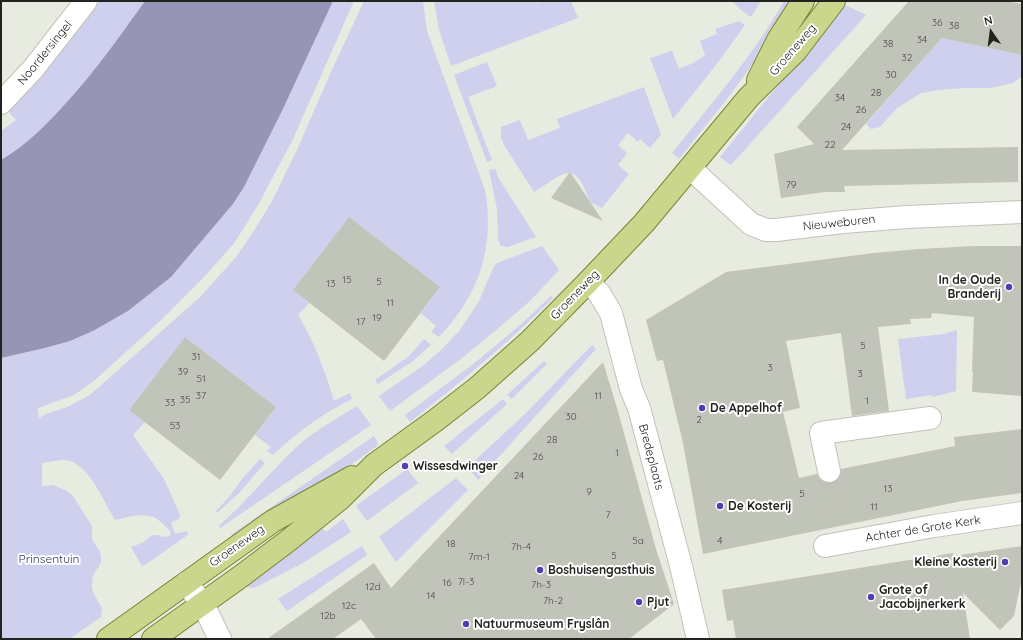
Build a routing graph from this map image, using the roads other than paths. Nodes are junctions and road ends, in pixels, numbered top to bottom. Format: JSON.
{"nodes":[{"id":1,"x":86,"y":1,"type":"edge"},
{"id":2,"x":803,"y":1,"type":"edge"},
{"id":3,"x":834,"y":1,"type":"edge"},
{"id":4,"x":749,"y":98,"type":"junction"},
{"id":5,"x":1,"y":103,"type":"edge"},
{"id":6,"x":690,"y":168,"type":"junction"},
{"id":7,"x":1019,"y":213,"type":"edge"},
{"id":8,"x":588,"y":282,"type":"junction"},
{"id":9,"x":930,"y":418,"type":"dead end"},
{"id":10,"x":374,"y":465,"type":"junction"},
{"id":11,"x":829,"y":471,"type":"tunnel mouth"},
{"id":12,"x":1022,"y":513,"type":"edge"},
{"id":13,"x":836,"y":538,"type":"dead end"},
{"id":14,"x":186,"y":583,"type":"junction"},
{"id":15,"x":203,"y":604,"type":"junction"},
{"id":16,"x":108,"y":639,"type":"edge"},
{"id":17,"x":153,"y":639,"type":"edge"},
{"id":18,"x":220,"y":639,"type":"edge"},
{"id":19,"x":698,"y":639,"type":"edge"}],
"edges":[{"from":1,"to":5,"type":"street","name":"Noordersingel"},
{"from":2,"to":4,"type":"main road","name":"Groeneweg"},
{"from":3,"to":4,"type":"main road","name":"Groeneweg"},
{"from":4,"to":6,"type":"main road","name":"Groeneweg"},
{"from":6,"to":7,"type":"street","name":"Nieuweburen"},
{"from":6,"to":8,"type":"main road","name":"Groeneweg"},
{"from":8,"to":10,"type":"main road","name":"Groeneweg"},
{"from":8,"to":19,"type":"street","name":"Bredeplaats"},
{"from":9,"to":11,"type":"street"},
{"from":10,"to":14,"type":"main road","name":"Groeneweg"},
{"from":10,"to":15,"type":"main road","name":"Groeneweg"},
{"from":12,"to":13,"type":"street","name":"Achter de Grote Kerk"},
{"from":14,"to":15,"type":"street"},
{"from":14,"to":16,"type":"main road","name":"Groeneweg"},
{"from":15,"to":17,"type":"main road","name":"Groeneweg"},
{"from":15,"to":18,"type":"street"}]}
